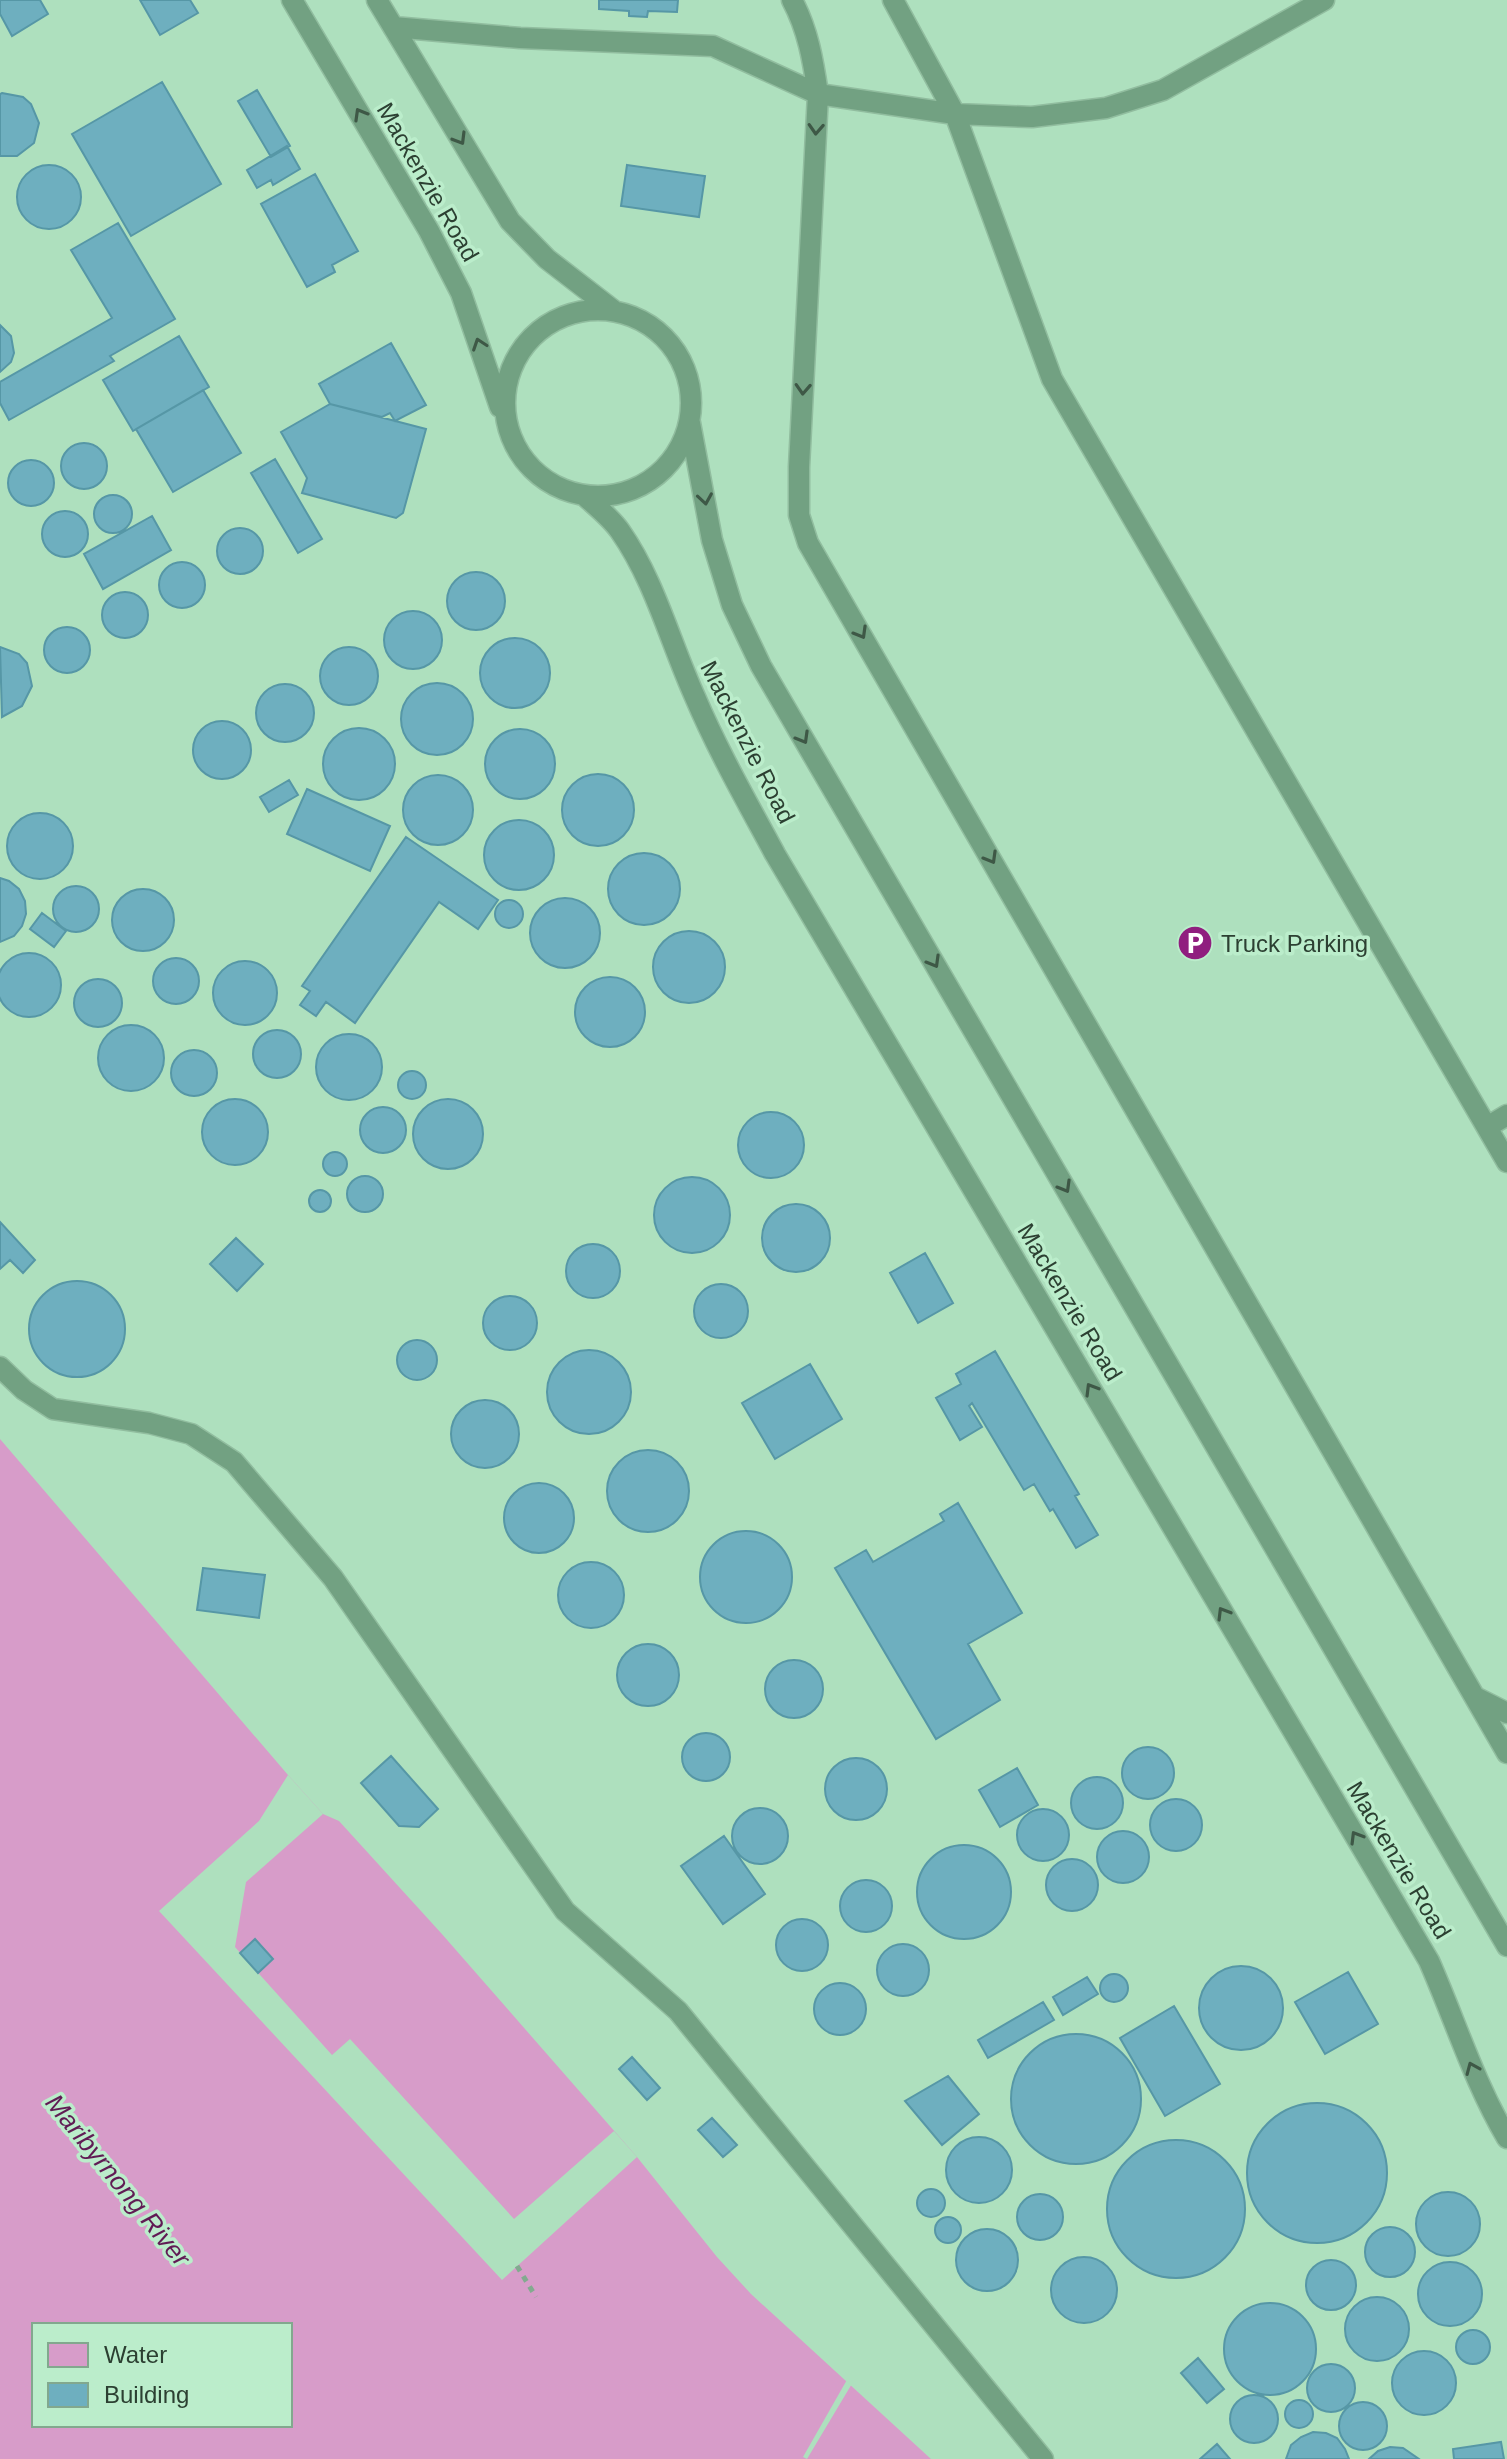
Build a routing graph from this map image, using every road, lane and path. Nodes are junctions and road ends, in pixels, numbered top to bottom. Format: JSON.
{"nodes":[{"id":1,"x":292,"y":0,"type":"edge"},
{"id":2,"x":377,"y":0,"type":"edge"},
{"id":3,"x":792,"y":0,"type":"edge"},
{"id":4,"x":893,"y":0,"type":"edge"},
{"id":5,"x":1324,"y":0,"type":"edge"},
{"id":6,"x":393,"y":27,"type":"junction"},
{"id":7,"x":818,"y":94,"type":"junction"},
{"id":8,"x":955,"y":114,"type":"junction"},
{"id":9,"x":613,"y":310,"type":"junction"},
{"id":10,"x":690,"y":423,"type":"junction"},
{"id":11,"x":514,"y":444,"type":"junction"},
{"id":12,"x":586,"y":497,"type":"junction"},
{"id":13,"x":1507,"y":1115,"type":"edge"},
{"id":14,"x":1487,"y":1127,"type":"junction"},
{"id":15,"x":1507,"y":1162,"type":"edge"},
{"id":16,"x":0,"y":1367,"type":"edge"},
{"id":17,"x":1475,"y":1697,"type":"junction"},
{"id":18,"x":1507,"y":1713,"type":"edge"},
{"id":19,"x":1507,"y":1753,"type":"edge"},
{"id":20,"x":1507,"y":1946,"type":"edge"},
{"id":21,"x":1507,"y":2138,"type":"edge"},
{"id":22,"x":517,"y":2266,"type":"dead end"},
{"id":23,"x":536,"y":2297,"type":"dead end"},
{"id":24,"x":1043,"y":2459,"type":"edge"}],
"edges":[{"from":11,"to":1,"type":"lane","name":"Mackenzie Road","one_way":true},
{"from":2,"to":6,"type":"lane","name":"Mackenzie Road"},
{"from":3,"to":7,"type":"lane"},
{"from":4,"to":8,"type":"lane"},
{"from":5,"to":8,"type":"lane"},
{"from":6,"to":7,"type":"lane"},
{"from":6,"to":9,"type":"lane","name":"Mackenzie Road","one_way":true},
{"from":7,"to":8,"type":"lane"},
{"from":7,"to":17,"type":"lane","one_way":true},
{"from":8,"to":14,"type":"lane"},
{"from":9,"to":10,"type":"lane"},
{"from":9,"to":11,"type":"lane"},
{"from":10,"to":12,"type":"lane"},
{"from":10,"to":20,"type":"lane","name":"Mackenzie Road","one_way":true},
{"from":11,"to":12,"type":"lane"},
{"from":21,"to":12,"type":"lane","name":"Mackenzie Road","one_way":true},
{"from":13,"to":14,"type":"lane"},
{"from":14,"to":15,"type":"lane"},
{"from":16,"to":24,"type":"lane"},
{"from":17,"to":18,"type":"lane"},
{"from":17,"to":19,"type":"lane"},
{"from":22,"to":23,"type":"path"}]}
